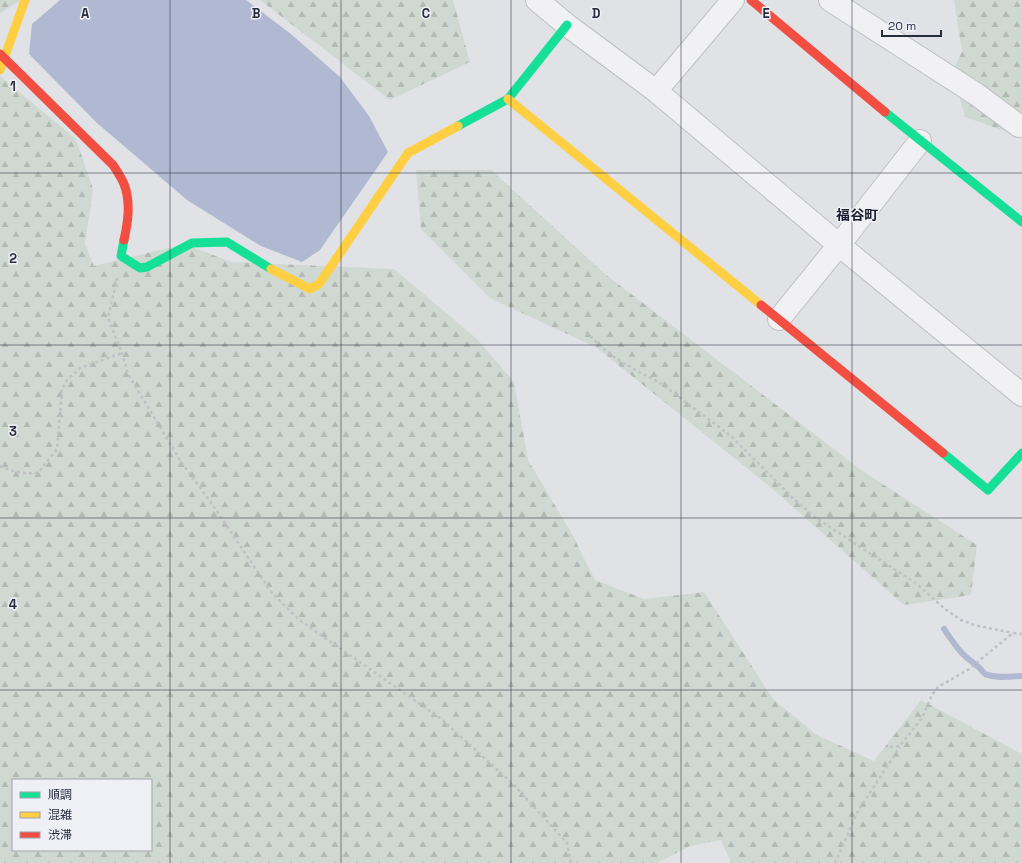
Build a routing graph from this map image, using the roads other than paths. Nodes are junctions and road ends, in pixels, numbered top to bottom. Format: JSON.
{"nodes":[{"id":1,"x":25,"y":0,"type":"edge"},
{"id":2,"x":537,"y":0,"type":"edge"},
{"id":3,"x":733,"y":0,"type":"edge"},
{"id":4,"x":751,"y":0,"type":"edge"},
{"id":5,"x":830,"y":0,"type":"edge"},
{"id":6,"x":567,"y":25,"type":"junction"},
{"id":7,"x":2,"y":57,"type":"edge"},
{"id":8,"x":0,"y":70,"type":"edge"},
{"id":9,"x":656,"y":91,"type":"junction"},
{"id":10,"x":508,"y":99,"type":"junction"},
{"id":11,"x":1019,"y":126,"type":"dead end"},
{"id":12,"x":920,"y":141,"type":"junction"},
{"id":13,"x":1022,"y":222,"type":"edge"},
{"id":14,"x":839,"y":245,"type":"junction"},
{"id":15,"x":779,"y":319,"type":"junction"},
{"id":16,"x":1022,"y":395,"type":"edge"},
{"id":17,"x":1022,"y":453,"type":"edge"}],
"edges":[{"from":1,"to":7,"type":"street"},
{"from":2,"to":6,"type":"street"},
{"from":3,"to":9,"type":"street"},
{"from":4,"to":12,"type":"street"},
{"from":5,"to":11,"type":"street"},
{"from":6,"to":9,"type":"street"},
{"from":6,"to":10,"type":"street"},
{"from":7,"to":8,"type":"street"},
{"from":7,"to":10,"type":"street"},
{"from":9,"to":14,"type":"street"},
{"from":10,"to":15,"type":"street"},
{"from":12,"to":13,"type":"street"},
{"from":12,"to":14,"type":"street"},
{"from":14,"to":15,"type":"street"},
{"from":14,"to":16,"type":"street"},
{"from":15,"to":17,"type":"street"}]}
